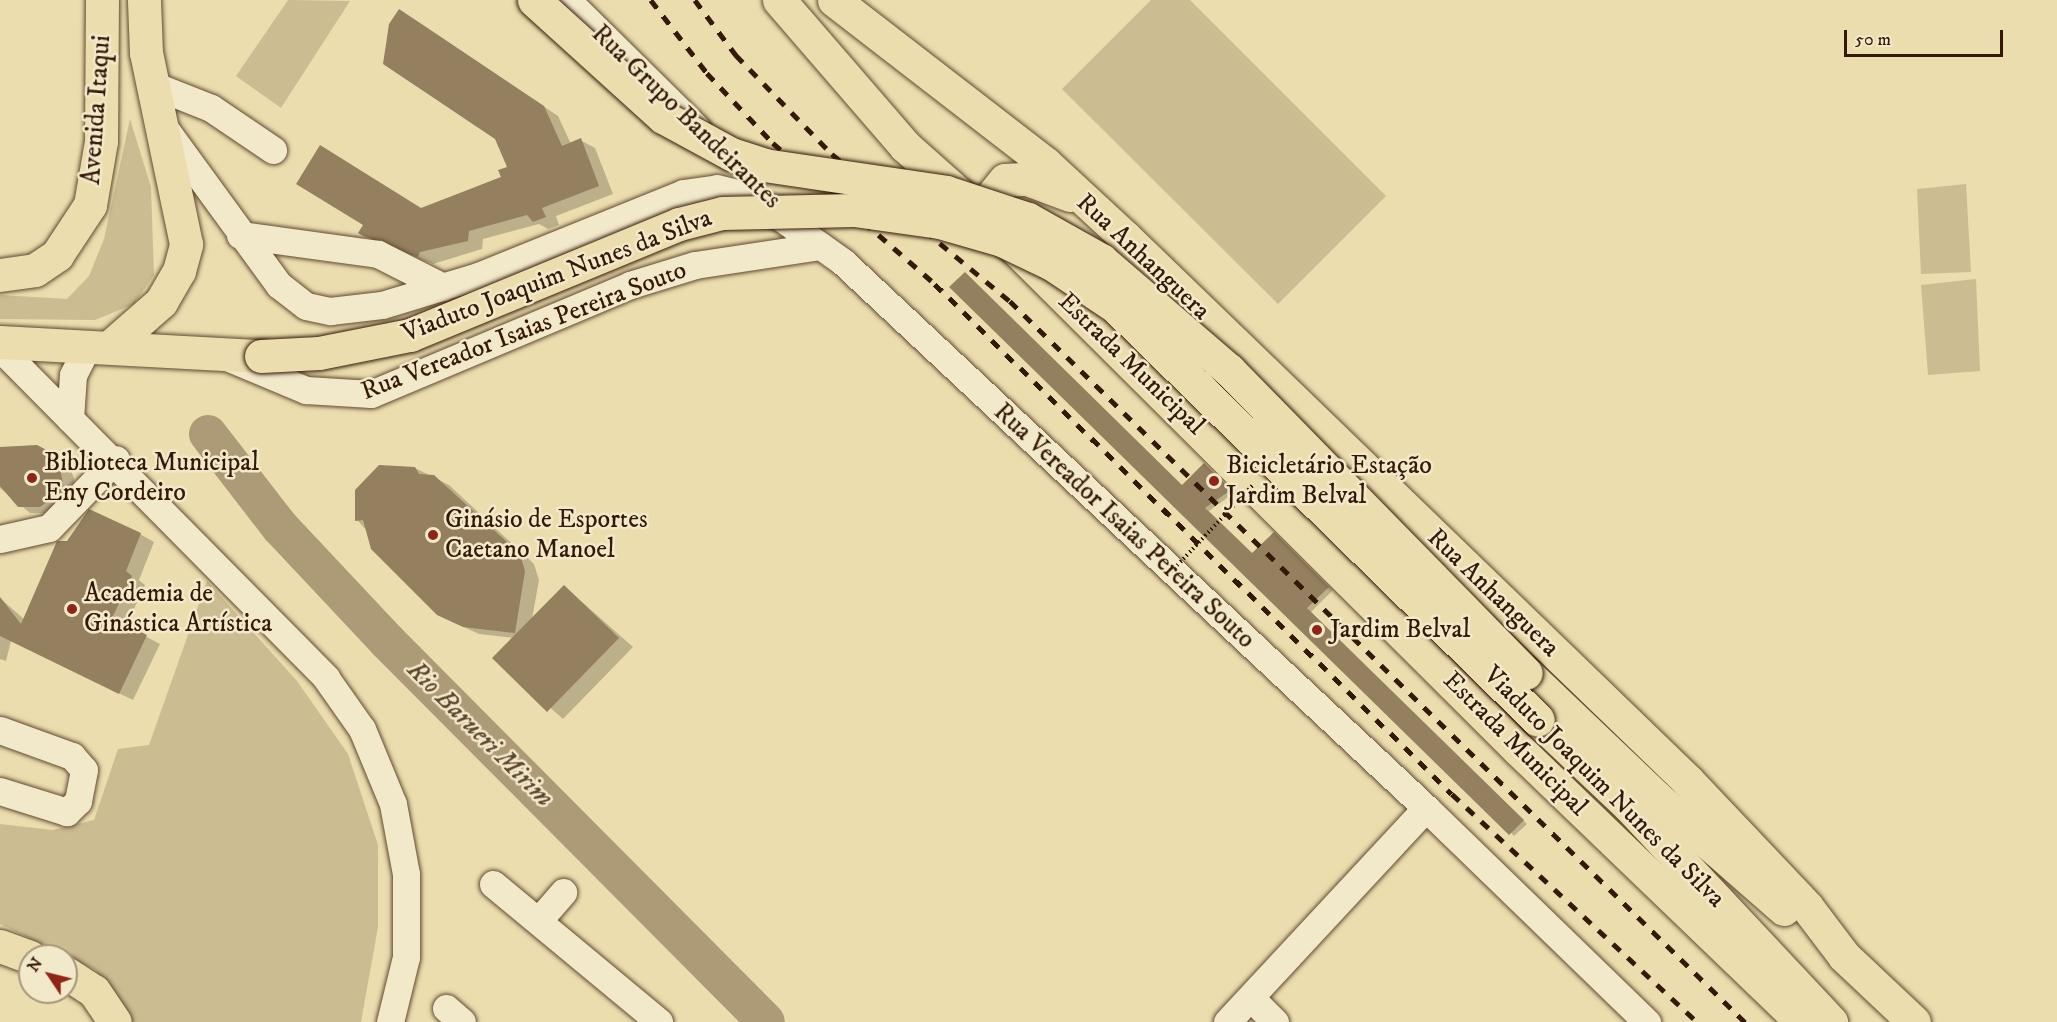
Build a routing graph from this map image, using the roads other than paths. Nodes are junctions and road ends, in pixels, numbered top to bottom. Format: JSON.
{"nodes":[{"id":1,"x":102,"y":0,"type":"edge"},
{"id":2,"x":144,"y":0,"type":"edge"},
{"id":3,"x":534,"y":0,"type":"edge"},
{"id":4,"x":567,"y":0,"type":"edge"},
{"id":5,"x":779,"y":0,"type":"edge"},
{"id":6,"x":834,"y":0,"type":"edge"},
{"id":7,"x":153,"y":85,"type":"junction"},
{"id":8,"x":160,"y":122,"type":"junction"},
{"id":9,"x":273,"y":150,"type":"dead end"},
{"id":10,"x":1087,"y":205,"type":"junction"},
{"id":11,"x":994,"y":227,"type":"junction"},
{"id":12,"x":240,"y":236,"type":"junction"},
{"id":13,"x":813,"y":240,"type":"junction"},
{"id":14,"x":0,"y":275,"type":"edge"},
{"id":15,"x":443,"y":287,"type":"junction"},
{"id":16,"x":0,"y":342,"type":"edge"},
{"id":17,"x":100,"y":345,"type":"junction"},
{"id":18,"x":0,"y":348,"type":"edge"},
{"id":19,"x":196,"y":352,"type":"junction"},
{"id":20,"x":70,"y":419,"type":"junction"},
{"id":21,"x":116,"y":459,"type":"junction"},
{"id":22,"x":0,"y":539,"type":"edge"},
{"id":23,"x":0,"y":730,"type":"edge"},
{"id":24,"x":0,"y":791,"type":"edge"},
{"id":25,"x":1426,"y":808,"type":"junction"},
{"id":26,"x":493,"y":884,"type":"dead end"},
{"id":27,"x":563,"y":891,"type":"dead end"},
{"id":28,"x":539,"y":920,"type":"junction"},
{"id":29,"x":0,"y":946,"type":"edge"},
{"id":30,"x":18,"y":953,"type":"edge"},
{"id":31,"x":1844,"y":956,"type":"junction"},
{"id":32,"x":0,"y":968,"type":"edge"},
{"id":33,"x":18,"y":973,"type":"edge"},
{"id":34,"x":78,"y":981,"type":"edge"},
{"id":35,"x":1251,"y":998,"type":"junction"},
{"id":36,"x":75,"y":1004,"type":"edge"},
{"id":37,"x":92,"y":1022,"type":"edge"},
{"id":38,"x":115,"y":1022,"type":"edge"},
{"id":39,"x":390,"y":1022,"type":"edge"},
{"id":40,"x":659,"y":1022,"type":"edge"},
{"id":41,"x":1227,"y":1022,"type":"edge"},
{"id":42,"x":1275,"y":1022,"type":"edge"},
{"id":43,"x":1647,"y":1022,"type":"edge"},
{"id":44,"x":1802,"y":1022,"type":"edge"},
{"id":45,"x":1831,"y":1022,"type":"edge"},
{"id":46,"x":1914,"y":1022,"type":"edge"}],
"edges":[{"from":1,"to":14,"type":"main road","name":"Avenida Itaqui"},
{"from":2,"to":7,"type":"main road"},
{"from":3,"to":31,"type":"main road","name":"Viaduto Joaquim Nunes da Silva","bridge":true},
{"from":4,"to":13,"type":"street","name":"Rua Grupo Bandeirantes"},
{"from":5,"to":11,"type":"main road","name":"Estrada Municipal"},
{"from":6,"to":10,"type":"main road","name":"Rua Anhanguera"},
{"from":7,"to":8,"type":"main road"},
{"from":7,"to":9,"type":"street"},
{"from":8,"to":12,"type":"street","name":"Rua Vereador Isaias Pereira Souto"},
{"from":8,"to":17,"type":"main road"},
{"from":10,"to":11,"type":"main road"},
{"from":10,"to":31,"type":"main road","name":"Rua Anhanguera"},
{"from":11,"to":44,"type":"main road","name":"Estrada Municipal"},
{"from":12,"to":15,"type":"street"},
{"from":12,"to":15,"type":"street","name":"Rua Vereador Isaias Pereira Souto"},
{"from":13,"to":15,"type":"street","name":"Rua Vereador Isaias Pereira Souto"},
{"from":13,"to":19,"type":"street","name":"Rua Vereador Isaias Pereira Souto"},
{"from":13,"to":25,"type":"street","name":"Rua Vereador Isaias Pereira Souto"},
{"from":16,"to":17,"type":"main road"},
{"from":17,"to":19,"type":"main road","name":"Viaduto Joaquim Nunes da Silva"},
{"from":17,"to":20,"type":"street"},
{"from":18,"to":20,"type":"street"},
{"from":19,"to":45,"type":"main road","name":"Viaduto Joaquim Nunes da Silva","bridge":true},
{"from":20,"to":21,"type":"street"},
{"from":21,"to":22,"type":"street"},
{"from":21,"to":39,"type":"street"},
{"from":23,"to":24,"type":"street"},
{"from":25,"to":35,"type":"street"},
{"from":25,"to":43,"type":"street","name":"Rua Vereador Isaias Pereira Souto"},
{"from":26,"to":28,"type":"street"},
{"from":27,"to":28,"type":"street"},
{"from":28,"to":40,"type":"street"},
{"from":29,"to":30,"type":"main road"},
{"from":31,"to":46,"type":"main road","name":"Rua Anhanguera"},
{"from":32,"to":33,"type":"main road"},
{"from":34,"to":38,"type":"main road"},
{"from":35,"to":41,"type":"street"},
{"from":35,"to":42,"type":"street"},
{"from":36,"to":37,"type":"main road"}]}
